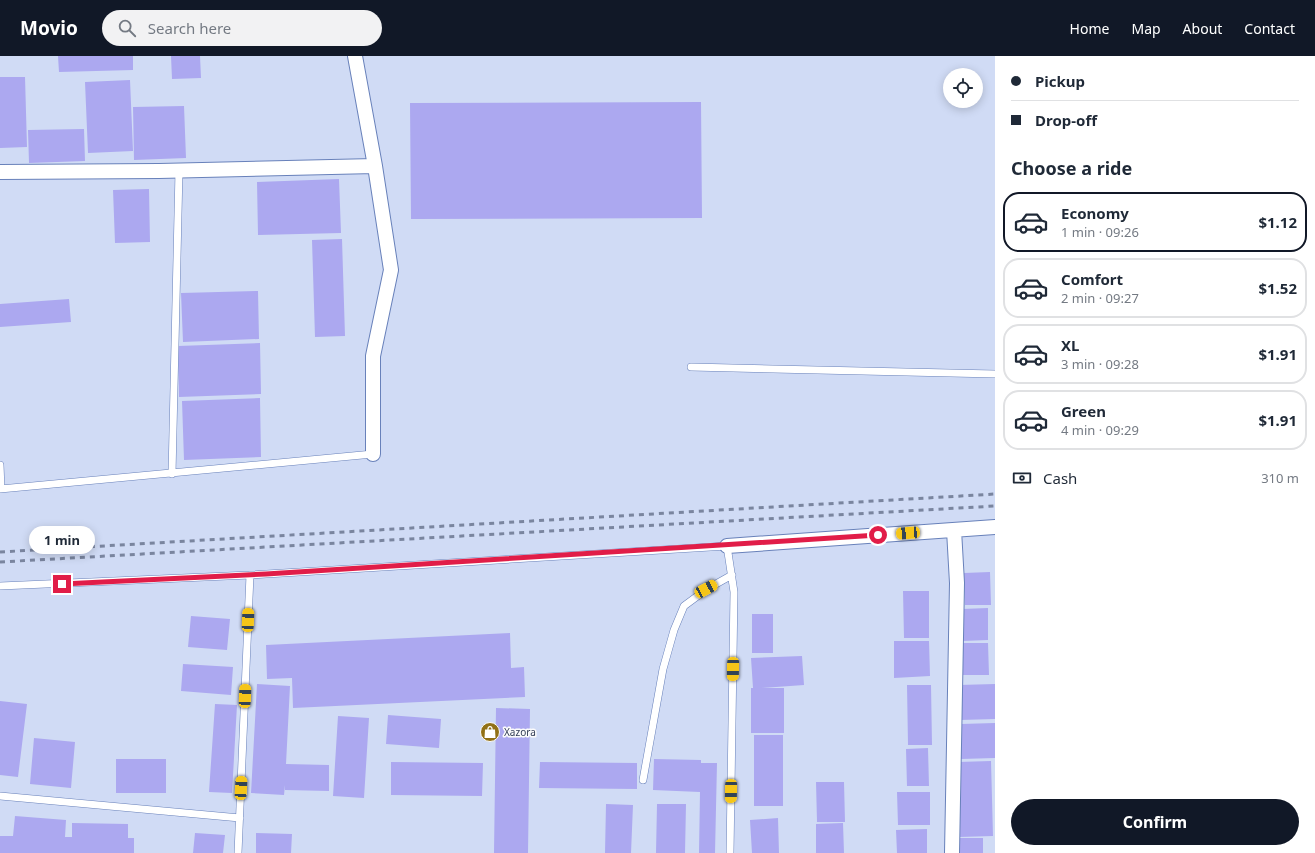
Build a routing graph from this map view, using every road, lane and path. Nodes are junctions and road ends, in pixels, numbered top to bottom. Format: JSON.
{"nodes":[{"id":1,"x":354,"y":56,"type":"edge"},
{"id":2,"x":376,"y":166,"type":"junction"},
{"id":3,"x":178,"y":171,"type":"junction"},
{"id":4,"x":0,"y":172,"type":"edge"},
{"id":5,"x":690,"y":367,"type":"dead end"},
{"id":6,"x":995,"y":374,"type":"edge"},
{"id":7,"x":373,"y":454,"type":"joint"},
{"id":8,"x":0,"y":465,"type":"edge"},
{"id":9,"x":172,"y":474,"type":"junction"},
{"id":10,"x":1,"y":489,"type":"edge"},
{"id":11,"x":995,"y":527,"type":"edge"},
{"id":12,"x":954,"y":530,"type":"junction"},
{"id":13,"x":728,"y":546,"type":"junction"},
{"id":14,"x":250,"y":575,"type":"junction"},
{"id":15,"x":732,"y":575,"type":"junction"},
{"id":16,"x":0,"y":586,"type":"edge"},
{"id":17,"x":643,"y":780,"type":"dead end"},
{"id":18,"x":0,"y":796,"type":"edge"},
{"id":19,"x":240,"y":818,"type":"junction"},
{"id":20,"x":238,"y":853,"type":"edge"},
{"id":21,"x":730,"y":853,"type":"edge"},
{"id":22,"x":952,"y":853,"type":"edge"}],
"edges":[{"from":1,"to":2,"type":"street"},
{"from":2,"to":3,"type":"street"},
{"from":2,"to":7,"type":"street"},
{"from":3,"to":4,"type":"street"},
{"from":3,"to":9,"type":"lane"},
{"from":5,"to":6,"type":"lane"},
{"from":7,"to":9,"type":"lane"},
{"from":8,"to":10,"type":"lane"},
{"from":9,"to":10,"type":"lane"},
{"from":11,"to":12,"type":"street"},
{"from":12,"to":13,"type":"street"},
{"from":12,"to":22,"type":"street"},
{"from":13,"to":14,"type":"lane"},
{"from":13,"to":15,"type":"lane"},
{"from":14,"to":16,"type":"lane"},
{"from":14,"to":19,"type":"lane"},
{"from":15,"to":17,"type":"lane"},
{"from":15,"to":21,"type":"lane"},
{"from":18,"to":19,"type":"lane"},
{"from":19,"to":20,"type":"lane"}]}
